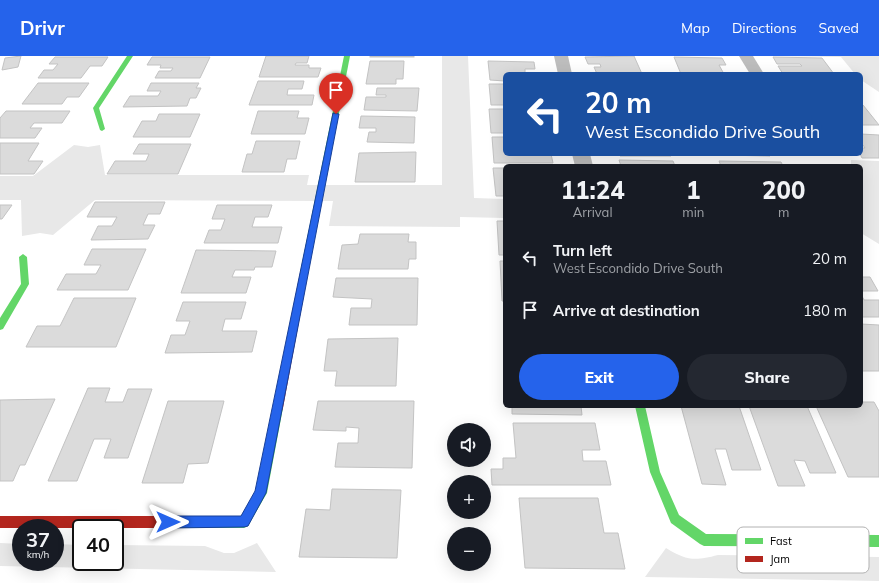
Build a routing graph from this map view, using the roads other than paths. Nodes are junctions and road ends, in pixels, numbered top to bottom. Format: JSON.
{"nodes":[{"id":1,"x":130,"y":56,"type":"edge"},
{"id":2,"x":347,"y":56,"type":"edge"},
{"id":3,"x":561,"y":56,"type":"edge"},
{"id":4,"x":746,"y":56,"type":"edge"},
{"id":5,"x":565,"y":72,"type":"edge"},
{"id":6,"x":756,"y":72,"type":"edge"},
{"id":7,"x":102,"y":129,"type":"dead end"},
{"id":8,"x":23,"y":258,"type":"dead end"},
{"id":9,"x":0,"y":326,"type":"edge"},
{"id":10,"x":640,"y":408,"type":"edge"},
{"id":11,"x":0,"y":522,"type":"edge"},
{"id":12,"x":737,"y":540,"type":"edge"},
{"id":13,"x":869,"y":541,"type":"edge"},
{"id":14,"x":879,"y":541,"type":"edge"}],
"edges":[{"from":1,"to":7,"type":"street"},
{"from":2,"to":11,"type":"street"},
{"from":3,"to":5,"type":"street"},
{"from":4,"to":6,"type":"street"},
{"from":8,"to":9,"type":"street"},
{"from":10,"to":12,"type":"street"},
{"from":13,"to":14,"type":"street"}]}
